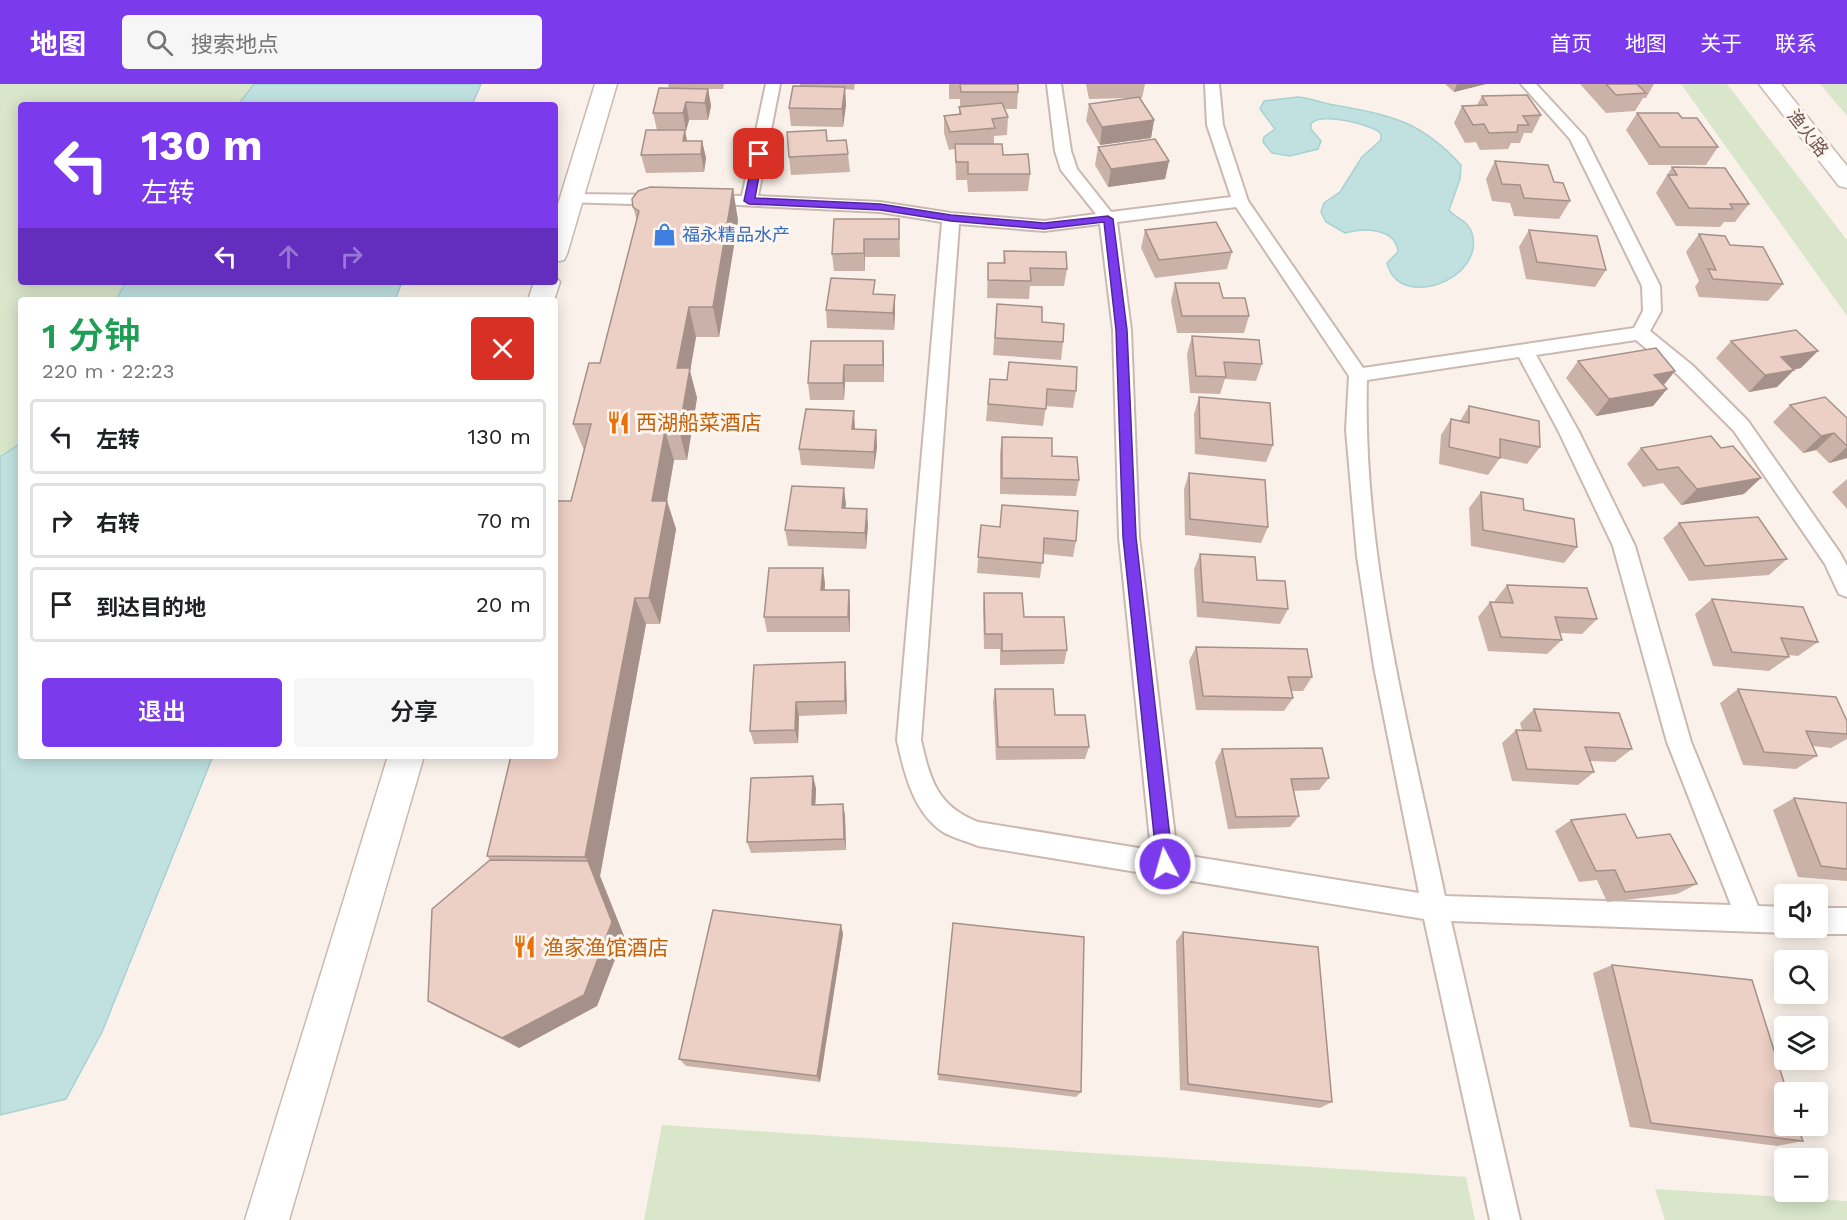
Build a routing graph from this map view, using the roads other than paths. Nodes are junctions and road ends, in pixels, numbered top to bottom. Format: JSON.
{"nodes":[{"id":1,"x":606,"y":84,"type":"edge"},
{"id":2,"x":773,"y":84,"type":"edge"},
{"id":3,"x":1054,"y":84,"type":"edge"},
{"id":4,"x":1212,"y":84,"type":"edge"},
{"id":5,"x":1528,"y":84,"type":"edge"},
{"id":6,"x":1770,"y":84,"type":"edge"},
{"id":7,"x":1847,"y":181,"type":"edge"},
{"id":8,"x":572,"y":199,"type":"junction"},
{"id":9,"x":749,"y":201,"type":"junction"},
{"id":10,"x":1239,"y":201,"type":"junction"},
{"id":11,"x":951,"y":218,"type":"junction"},
{"id":12,"x":1108,"y":219,"type":"junction"},
{"id":13,"x":558,"y":244,"type":"edge"},
{"id":14,"x":1640,"y":333,"type":"junction"},
{"id":15,"x":1524,"y":350,"type":"junction"},
{"id":16,"x":1358,"y":375,"type":"junction"},
{"id":17,"x":1847,"y":588,"type":"edge"},
{"id":18,"x":405,"y":759,"type":"edge"},
{"id":19,"x":1165,"y":864,"type":"junction"},
{"id":20,"x":1435,"y":908,"type":"junction"},
{"id":21,"x":1750,"y":919,"type":"junction"},
{"id":22,"x":1774,"y":920,"type":"edge"},
{"id":23,"x":1828,"y":921,"type":"edge"},
{"id":24,"x":1847,"y":921,"type":"edge"},
{"id":25,"x":267,"y":1220,"type":"edge"},
{"id":26,"x":1505,"y":1220,"type":"edge"}],
"edges":[{"from":1,"to":8,"type":"street"},
{"from":2,"to":9,"type":"lane"},
{"from":3,"to":12,"type":"lane"},
{"from":4,"to":10,"type":"lane"},
{"from":5,"to":14,"type":"lane"},
{"from":6,"to":7,"type":"street","name":"渔火路"},
{"from":8,"to":9,"type":"lane"},
{"from":8,"to":13,"type":"street"},
{"from":9,"to":11,"type":"lane"},
{"from":10,"to":12,"type":"lane"},
{"from":10,"to":16,"type":"lane"},
{"from":11,"to":12,"type":"lane"},
{"from":11,"to":19,"type":"lane"},
{"from":12,"to":19,"type":"lane"},
{"from":14,"to":15,"type":"lane"},
{"from":14,"to":17,"type":"lane"},
{"from":15,"to":16,"type":"lane"},
{"from":15,"to":21,"type":"lane"},
{"from":16,"to":20,"type":"lane"},
{"from":18,"to":25,"type":"street"},
{"from":19,"to":20,"type":"lane"},
{"from":20,"to":21,"type":"lane"},
{"from":20,"to":26,"type":"lane"},
{"from":21,"to":22,"type":"lane"},
{"from":23,"to":24,"type":"lane"}]}
